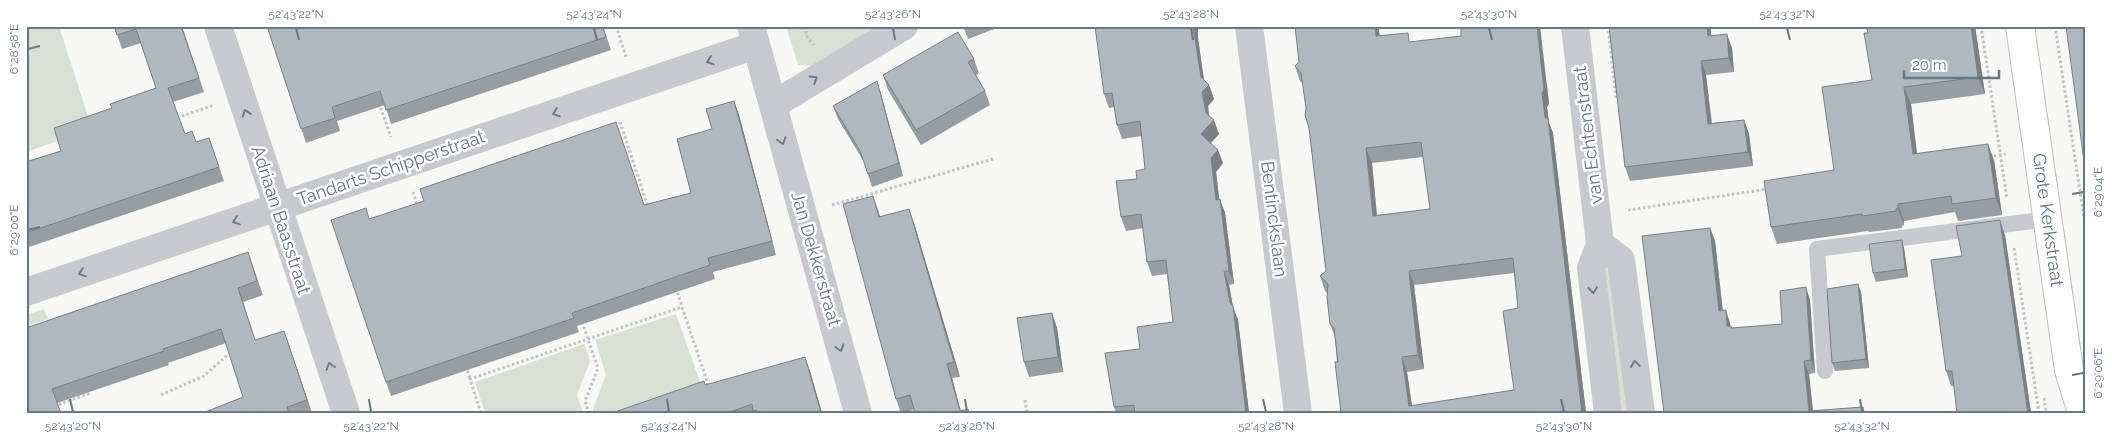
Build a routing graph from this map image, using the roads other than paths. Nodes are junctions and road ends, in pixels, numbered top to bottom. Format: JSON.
{"nodes":[{"id":1,"x":218,"y":26,"type":"edge"},
{"id":2,"x":904,"y":26,"type":"edge"},
{"id":3,"x":1249,"y":26,"type":"edge"},
{"id":4,"x":1575,"y":26,"type":"edge"},
{"id":5,"x":2020,"y":26,"type":"edge"},
{"id":6,"x":753,"y":36,"type":"edge"},
{"id":7,"x":773,"y":105,"type":"junction"},
{"id":8,"x":276,"y":207,"type":"junction"},
{"id":9,"x":2048,"y":219,"type":"junction"},
{"id":10,"x":1600,"y":244,"type":"junction"},
{"id":11,"x":26,"y":292,"type":"edge"},
{"id":12,"x":1825,"y":371,"type":"dead end"},
{"id":13,"x":346,"y":413,"type":"edge"},
{"id":14,"x":858,"y":413,"type":"edge"},
{"id":15,"x":1298,"y":413,"type":"edge"},
{"id":16,"x":1608,"y":413,"type":"edge"},
{"id":17,"x":1642,"y":413,"type":"edge"},
{"id":18,"x":2082,"y":413,"type":"edge"}],
"edges":[{"from":8,"to":1,"type":"street","name":"Adriaan Baasstraat","one_way":true},
{"from":7,"to":2,"type":"street","one_way":true},
{"from":3,"to":15,"type":"street","name":"Bentinckslaan"},
{"from":4,"to":10,"type":"street","name":"van Echtenstraat"},
{"from":5,"to":9,"type":"street","name":"Grote Kerkstraat"},
{"from":6,"to":7,"type":"street","name":"Jan Dekkerstraat"},
{"from":6,"to":8,"type":"street","name":"Tandarts Schipperstraat","one_way":true},
{"from":7,"to":14,"type":"street","name":"Jan Dekkerstraat","one_way":true},
{"from":8,"to":11,"type":"street","name":"Tandarts Schipperstraat","one_way":true},
{"from":13,"to":8,"type":"street","name":"Adriaan Baasstraat","one_way":true},
{"from":9,"to":12,"type":"lane"},
{"from":9,"to":18,"type":"street","name":"Grote Kerkstraat"},
{"from":10,"to":16,"type":"street","name":"van Echtenstraat","one_way":true},
{"from":17,"to":10,"type":"street","one_way":true}]}
